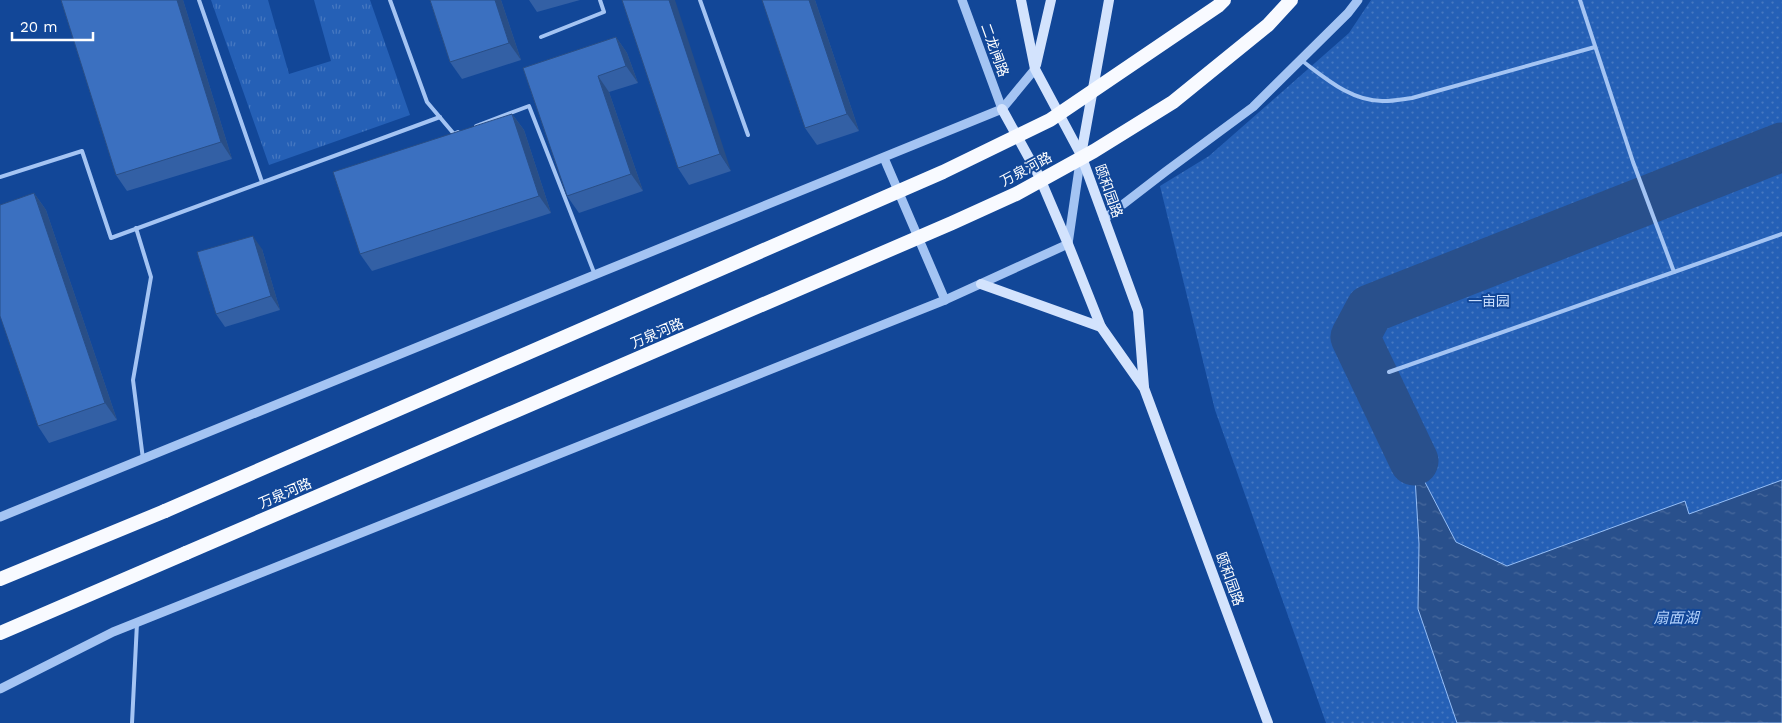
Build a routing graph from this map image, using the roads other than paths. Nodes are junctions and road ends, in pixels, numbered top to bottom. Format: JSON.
{"nodes":[{"id":1,"x":199,"y":0,"type":"edge"},
{"id":2,"x":390,"y":0,"type":"edge"},
{"id":3,"x":600,"y":0,"type":"edge"},
{"id":4,"x":700,"y":0,"type":"edge"},
{"id":5,"x":962,"y":0,"type":"edge"},
{"id":6,"x":1021,"y":0,"type":"edge"},
{"id":7,"x":1051,"y":0,"type":"edge"},
{"id":8,"x":1109,"y":0,"type":"edge"},
{"id":9,"x":1224,"y":0,"type":"edge"},
{"id":10,"x":1291,"y":0,"type":"edge"},
{"id":11,"x":1358,"y":0,"type":"edge"},
{"id":12,"x":1580,"y":0,"type":"edge"},
{"id":13,"x":541,"y":37,"type":"dead end"},
{"id":14,"x":1595,"y":47,"type":"junction"},
{"id":15,"x":1301,"y":60,"type":"junction"},
{"id":16,"x":1035,"y":69,"type":"junction"},
{"id":17,"x":1002,"y":109,"type":"junction"},
{"id":18,"x":440,"y":117,"type":"junction"},
{"id":19,"x":473,"y":127,"type":"edge"},
{"id":20,"x":464,"y":130,"type":"edge"},
{"id":21,"x":748,"y":135,"type":"dead end"},
{"id":22,"x":1081,"y":155,"type":"junction"},
{"id":23,"x":884,"y":158,"type":"junction"},
{"id":24,"x":1039,"y":176,"type":"junction"},
{"id":25,"x":0,"y":177,"type":"edge"},
{"id":26,"x":262,"y":182,"type":"junction"},
{"id":27,"x":1104,"y":219,"type":"junction"},
{"id":28,"x":136,"y":228,"type":"junction"},
{"id":29,"x":916,"y":234,"type":"junction"},
{"id":30,"x":1782,"y":234,"type":"edge"},
{"id":31,"x":1068,"y":244,"type":"junction"},
{"id":32,"x":1674,"y":272,"type":"junction"},
{"id":33,"x":595,"y":275,"type":"junction"},
{"id":34,"x":981,"y":284,"type":"junction"},
{"id":35,"x":945,"y":300,"type":"junction"},
{"id":36,"x":1100,"y":327,"type":"junction"},
{"id":37,"x":1389,"y":372,"type":"dead end"},
{"id":38,"x":1144,"y":388,"type":"junction"},
{"id":39,"x":143,"y":459,"type":"junction"},
{"id":40,"x":0,"y":517,"type":"edge"},
{"id":41,"x":0,"y":579,"type":"edge"},
{"id":42,"x":137,"y":622,"type":"junction"},
{"id":43,"x":0,"y":633,"type":"edge"},
{"id":44,"x":0,"y":689,"type":"edge"},
{"id":45,"x":132,"y":723,"type":"edge"},
{"id":46,"x":1268,"y":723,"type":"edge"}],
"edges":[{"from":1,"to":26,"type":"lane"},
{"from":2,"to":18,"type":"lane"},
{"from":3,"to":13,"type":"lane"},
{"from":4,"to":21,"type":"lane"},
{"from":5,"to":17,"type":"street","name":"二龙闸路"},
{"from":6,"to":16,"type":"main road"},
{"from":7,"to":16,"type":"main road"},
{"from":8,"to":22,"type":"main road","name":"颐和园路"},
{"from":9,"to":41,"type":"highway","bridge":true},
{"from":10,"to":43,"type":"highway","name":"万泉河路","bridge":true},
{"from":11,"to":15,"type":"street"},
{"from":12,"to":14,"type":"lane"},
{"from":14,"to":15,"type":"lane"},
{"from":14,"to":32,"type":"lane"},
{"from":15,"to":27,"type":"street"},
{"from":16,"to":17,"type":"street"},
{"from":16,"to":22,"type":"main road"},
{"from":17,"to":23,"type":"street"},
{"from":17,"to":24,"type":"main road","name":"颐和园路"},
{"from":18,"to":20,"type":"lane"},
{"from":18,"to":26,"type":"lane"},
{"from":19,"to":33,"type":"lane"},
{"from":22,"to":24,"type":"street"},
{"from":22,"to":27,"type":"main road","name":"颐和园路"},
{"from":22,"to":31,"type":"street"},
{"from":23,"to":29,"type":"street"},
{"from":23,"to":33,"type":"street"},
{"from":24,"to":29,"type":"street"},
{"from":24,"to":31,"type":"main road","name":"颐和园路"},
{"from":25,"to":28,"type":"lane"},
{"from":26,"to":28,"type":"lane"},
{"from":27,"to":38,"type":"main road","name":"颐和园路"},
{"from":28,"to":39,"type":"lane"},
{"from":29,"to":35,"type":"street"},
{"from":30,"to":32,"type":"lane"},
{"from":31,"to":34,"type":"street"},
{"from":31,"to":36,"type":"main road","name":"颐和园路"},
{"from":32,"to":37,"type":"lane"},
{"from":33,"to":39,"type":"street"},
{"from":34,"to":35,"type":"street"},
{"from":34,"to":36,"type":"main road"},
{"from":35,"to":42,"type":"street"},
{"from":36,"to":38,"type":"main road","name":"颐和园路"},
{"from":38,"to":46,"type":"main road","name":"颐和园路"},
{"from":39,"to":40,"type":"street"},
{"from":42,"to":44,"type":"street"},
{"from":42,"to":45,"type":"lane"}]}
